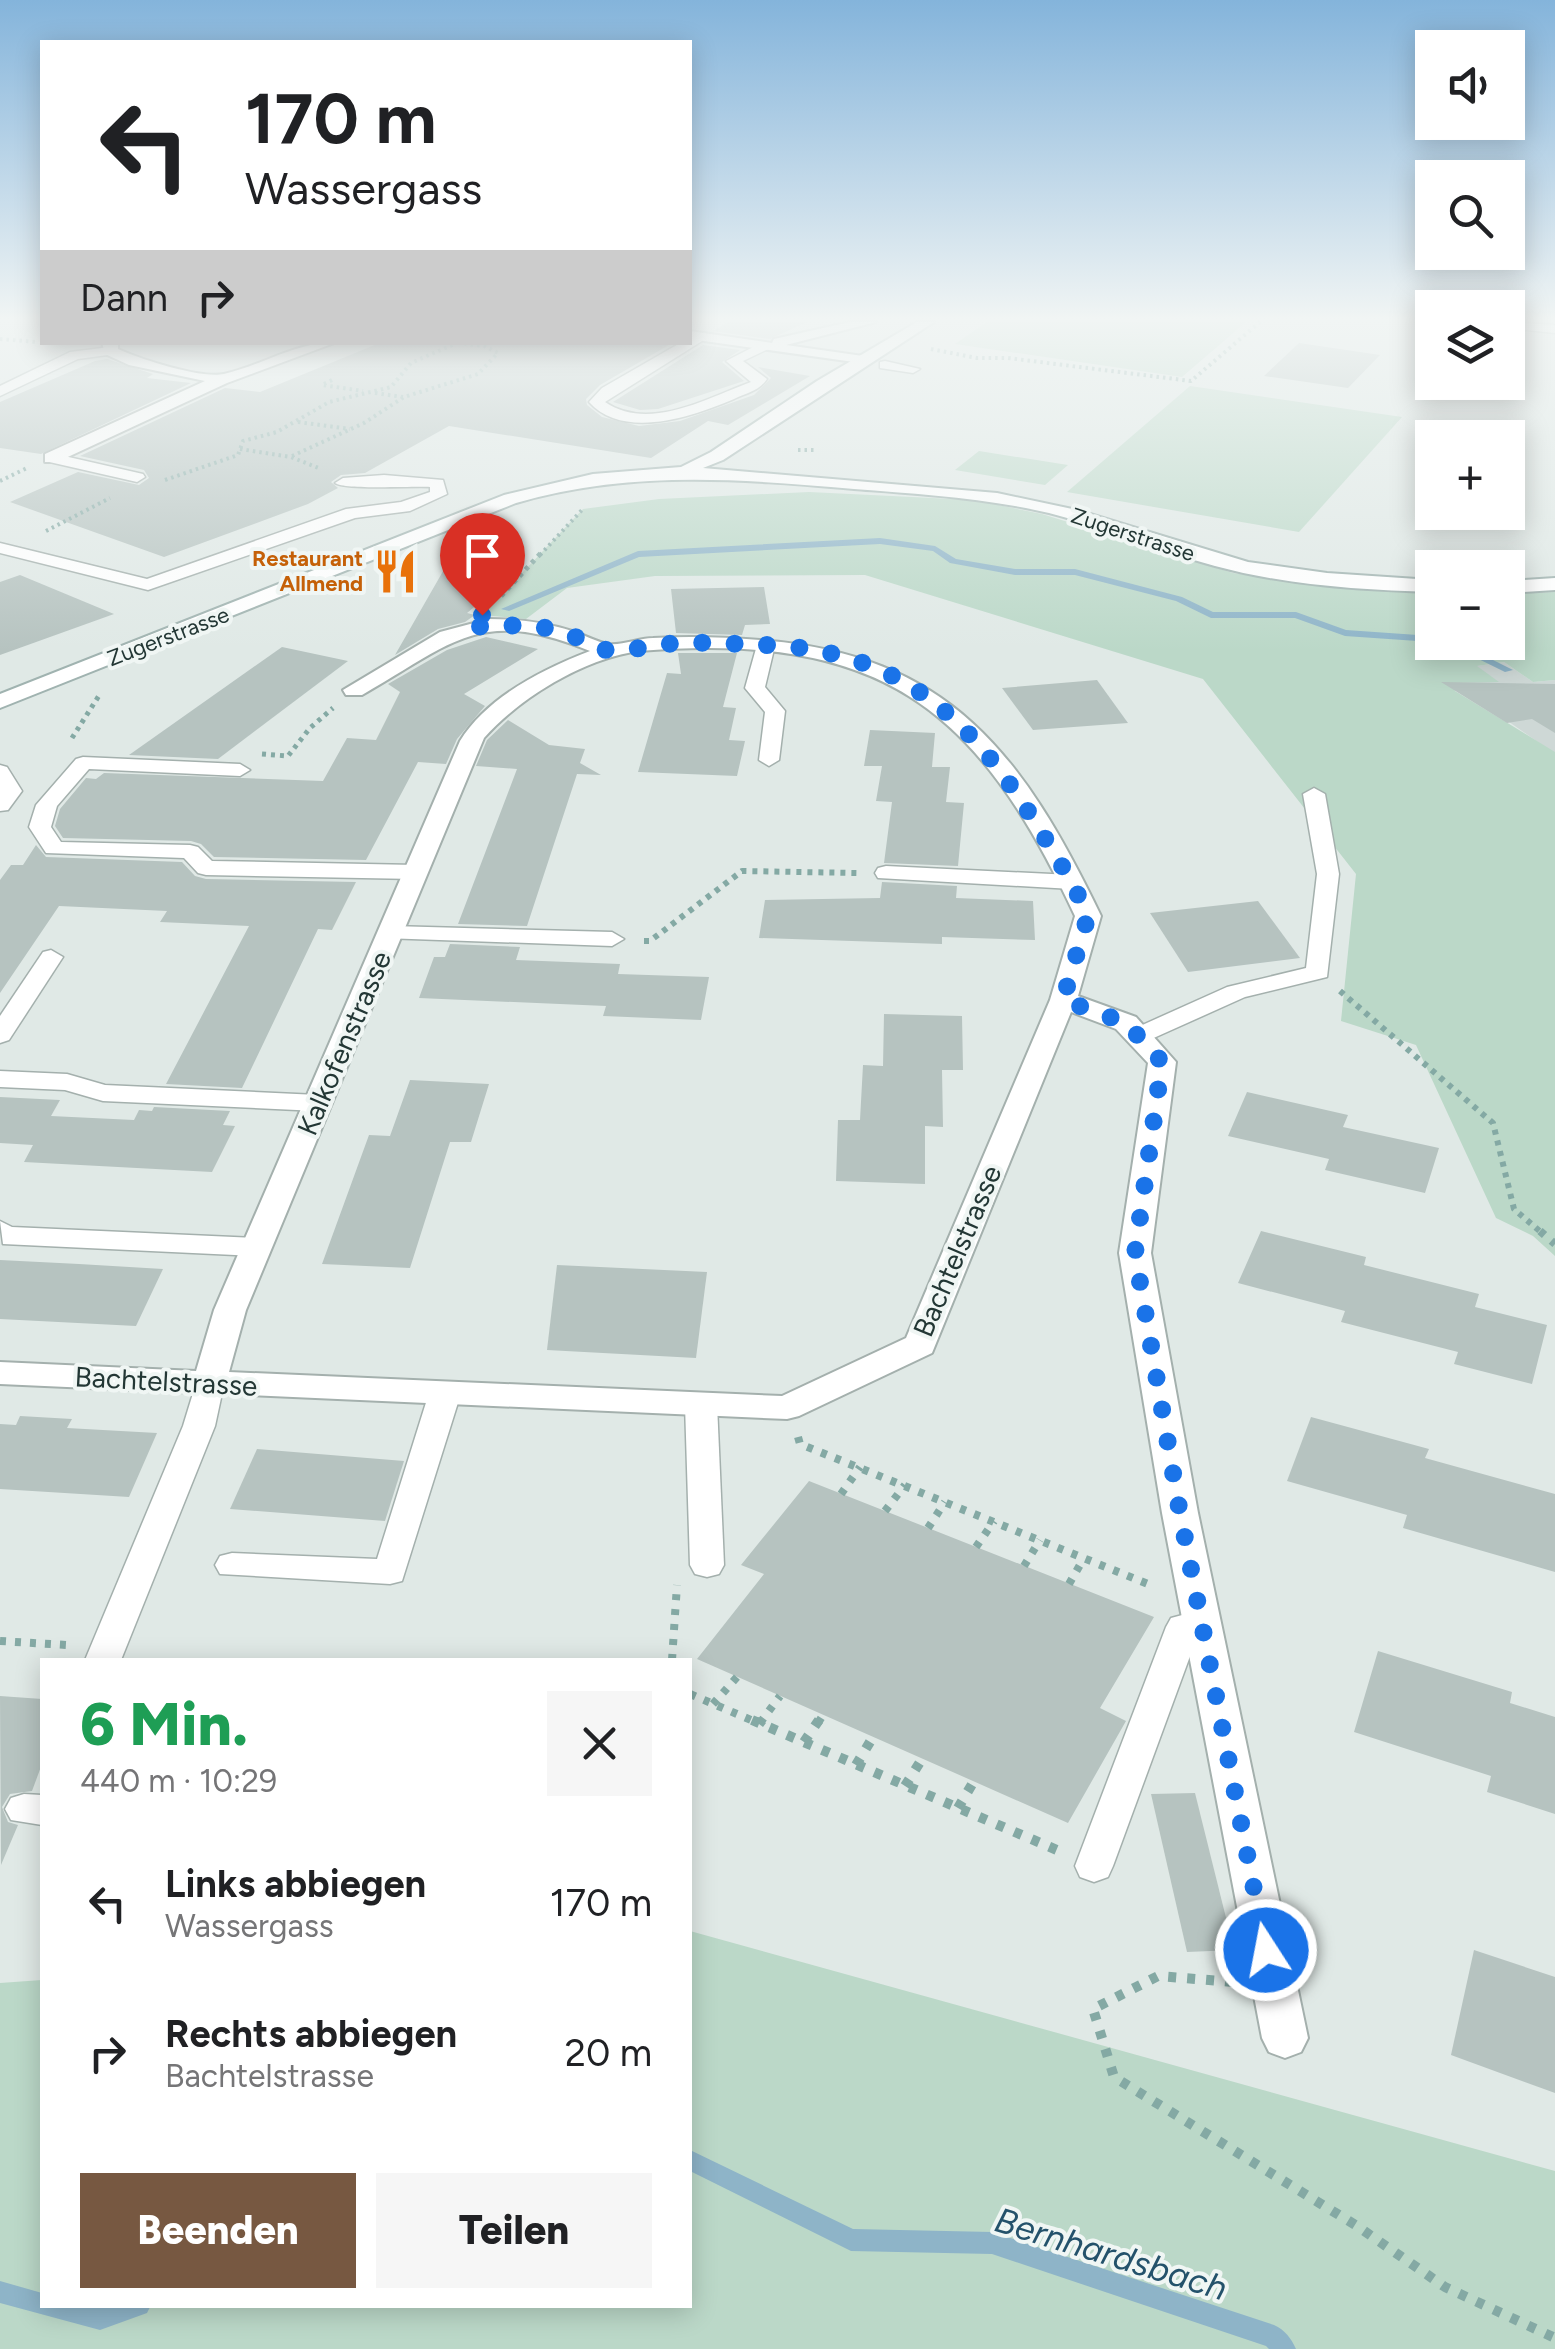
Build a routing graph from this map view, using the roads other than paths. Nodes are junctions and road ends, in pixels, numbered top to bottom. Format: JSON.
{"nodes":[{"id":1,"x":108,"y":432,"type":"edge"},
{"id":2,"x":770,"y":432,"type":"edge"},
{"id":3,"x":788,"y":432,"type":"edge"},
{"id":4,"x":51,"y":458,"type":"joint"},
{"id":5,"x":722,"y":469,"type":"junction"},
{"id":6,"x":144,"y":481,"type":"road end"},
{"id":7,"x":343,"y":484,"type":"dead end"},
{"id":8,"x":503,"y":504,"type":"junction"},
{"id":9,"x":8,"y":549,"type":"edge"},
{"id":10,"x":1555,"y":584,"type":"edge"},
{"id":11,"x":1415,"y":585,"type":"edge"},
{"id":12,"x":1525,"y":586,"type":"edge"},
{"id":13,"x":772,"y":645,"type":"junction"},
{"id":14,"x":608,"y":651,"type":"junction"},
{"id":15,"x":354,"y":690,"type":"dead end"},
{"id":16,"x":0,"y":702,"type":"edge"},
{"id":17,"x":768,"y":760,"type":"dead end"},
{"id":18,"x":240,"y":770,"type":"dead end"},
{"id":19,"x":0,"y":771,"type":"edge"},
{"id":20,"x":1314,"y":794,"type":"dead end"},
{"id":21,"x":0,"y":805,"type":"edge"},
{"id":22,"x":416,"y":872,"type":"junction"},
{"id":23,"x":886,"y":873,"type":"road end"},
{"id":24,"x":1072,"y":882,"type":"junction"},
{"id":25,"x":391,"y":934,"type":"junction"},
{"id":26,"x":612,"y":940,"type":"road end"},
{"id":27,"x":51,"y":958,"type":"dead end"},
{"id":28,"x":1063,"y":1000,"type":"junction"},
{"id":29,"x":0,"y":1035,"type":"edge"},
{"id":30,"x":1138,"y":1036,"type":"junction"},
{"id":31,"x":0,"y":1079,"type":"edge"},
{"id":32,"x":318,"y":1103,"type":"junction"},
{"id":33,"x":0,"y":1230,"type":"edge"},
{"id":34,"x":256,"y":1246,"type":"junction"},
{"id":35,"x":0,"y":1372,"type":"edge"},
{"id":36,"x":210,"y":1384,"type":"junction"},
{"id":37,"x":445,"y":1394,"type":"junction"},
{"id":38,"x":701,"y":1404,"type":"junction"},
{"id":39,"x":232,"y":1565,"type":"dead end"},
{"id":40,"x":708,"y":1565,"type":"road end"},
{"id":41,"x":1192,"y":1625,"type":"junction"},
{"id":42,"x":104,"y":1658,"type":"edge"},
{"id":43,"x":1094,"y":1866,"type":"road end"},
{"id":44,"x":1284,"y":2038,"type":"dead end"}],
"edges":[{"from":1,"to":4,"type":"street"},
{"from":2,"to":5,"type":"street"},
{"from":3,"to":5,"type":"street"},
{"from":4,"to":6,"type":"lane"},
{"from":5,"to":8,"type":"street","name":"Zugerstrasse"},
{"from":5,"to":8,"type":"street","name":"Zugerstrasse"},
{"from":5,"to":11,"type":"street","name":"Zugerstrasse"},
{"from":7,"to":9,"type":"lane"},
{"from":8,"to":16,"type":"street","name":"Zugerstrasse"},
{"from":10,"to":12,"type":"street"},
{"from":13,"to":14,"type":"street","name":"Kalkofenstrasse"},
{"from":13,"to":17,"type":"lane"},
{"from":13,"to":24,"type":"street","name":"Bachtelstrasse"},
{"from":14,"to":15,"type":"street"},
{"from":14,"to":22,"type":"street","name":"Kalkofenstrasse"},
{"from":18,"to":22,"type":"lane"},
{"from":19,"to":21,"type":"lane"},
{"from":20,"to":30,"type":"lane"},
{"from":22,"to":25,"type":"street","name":"Kalkofenstrasse"},
{"from":23,"to":24,"type":"lane"},
{"from":24,"to":28,"type":"street","name":"Bachtelstrasse"},
{"from":25,"to":26,"type":"lane"},
{"from":25,"to":32,"type":"street","name":"Kalkofenstrasse"},
{"from":27,"to":29,"type":"lane"},
{"from":28,"to":30,"type":"street"},
{"from":28,"to":38,"type":"street","name":"Bachtelstrasse"},
{"from":30,"to":41,"type":"street"},
{"from":31,"to":32,"type":"lane"},
{"from":32,"to":34,"type":"street","name":"Kalkofenstrasse"},
{"from":33,"to":34,"type":"lane"},
{"from":34,"to":36,"type":"street","name":"Kalkofenstrasse"},
{"from":35,"to":36,"type":"street","name":"Bachtelstrasse"},
{"from":36,"to":37,"type":"street","name":"Bachtelstrasse"},
{"from":36,"to":42,"type":"lane","name":"Kalkofenstrasse"},
{"from":37,"to":38,"type":"street","name":"Bachtelstrasse"},
{"from":37,"to":39,"type":"lane"},
{"from":38,"to":40,"type":"lane"},
{"from":41,"to":43,"type":"lane"},
{"from":41,"to":44,"type":"street"}]}
